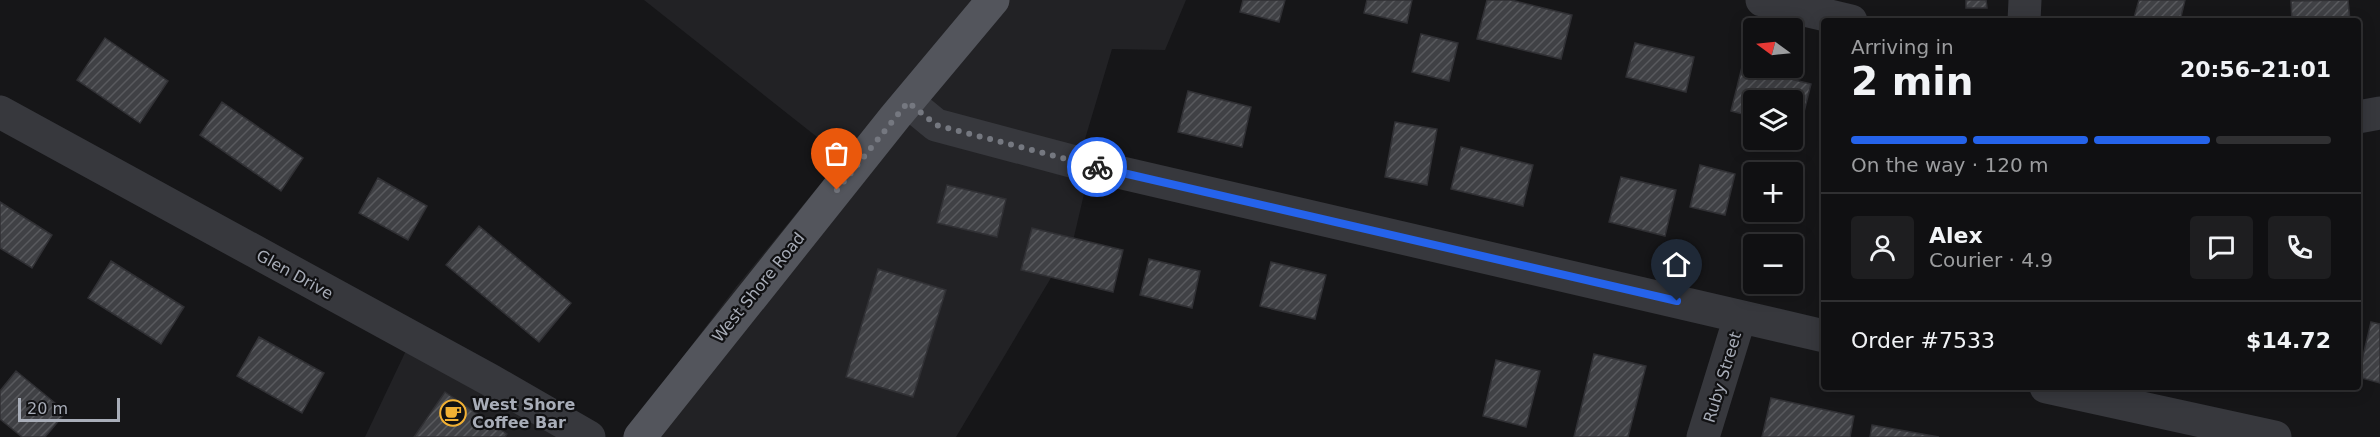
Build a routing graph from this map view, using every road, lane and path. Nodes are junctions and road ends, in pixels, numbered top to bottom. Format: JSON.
{"nodes":[{"id":1,"x":993,"y":0,"type":"edge"},
{"id":2,"x":1762,"y":0,"type":"edge"},
{"id":3,"x":2025,"y":0,"type":"edge"},
{"id":4,"x":1838,"y":18,"type":"edge"},
{"id":5,"x":2024,"y":18,"type":"edge"},
{"id":6,"x":908,"y":102,"type":"junction"},
{"id":7,"x":0,"y":112,"type":"edge"},
{"id":8,"x":2380,"y":113,"type":"edge"},
{"id":9,"x":2361,"y":116,"type":"edge"},
{"id":10,"x":2361,"y":130,"type":"edge"},
{"id":11,"x":2380,"y":133,"type":"edge"},
{"id":12,"x":1740,"y":317,"type":"junction"},
{"id":13,"x":1821,"y":335,"type":"edge"},
{"id":14,"x":2060,"y":390,"type":"edge"},
{"id":15,"x":589,"y":437,"type":"edge"},
{"id":16,"x":640,"y":437,"type":"edge"},
{"id":17,"x":1703,"y":437,"type":"edge"},
{"id":18,"x":2275,"y":437,"type":"edge"}],
"edges":[{"from":1,"to":6,"type":"main road","name":"West Shore Road"},
{"from":2,"to":4,"type":"street"},
{"from":3,"to":5,"type":"street"},
{"from":6,"to":12,"type":"street"},
{"from":6,"to":16,"type":"main road","name":"West Shore Road"},
{"from":7,"to":15,"type":"street","name":"Glen Drive"},
{"from":8,"to":9,"type":"street"},
{"from":10,"to":11,"type":"street"},
{"from":12,"to":13,"type":"street"},
{"from":12,"to":17,"type":"street","name":"Ruby Street"},
{"from":14,"to":18,"type":"street"}]}
